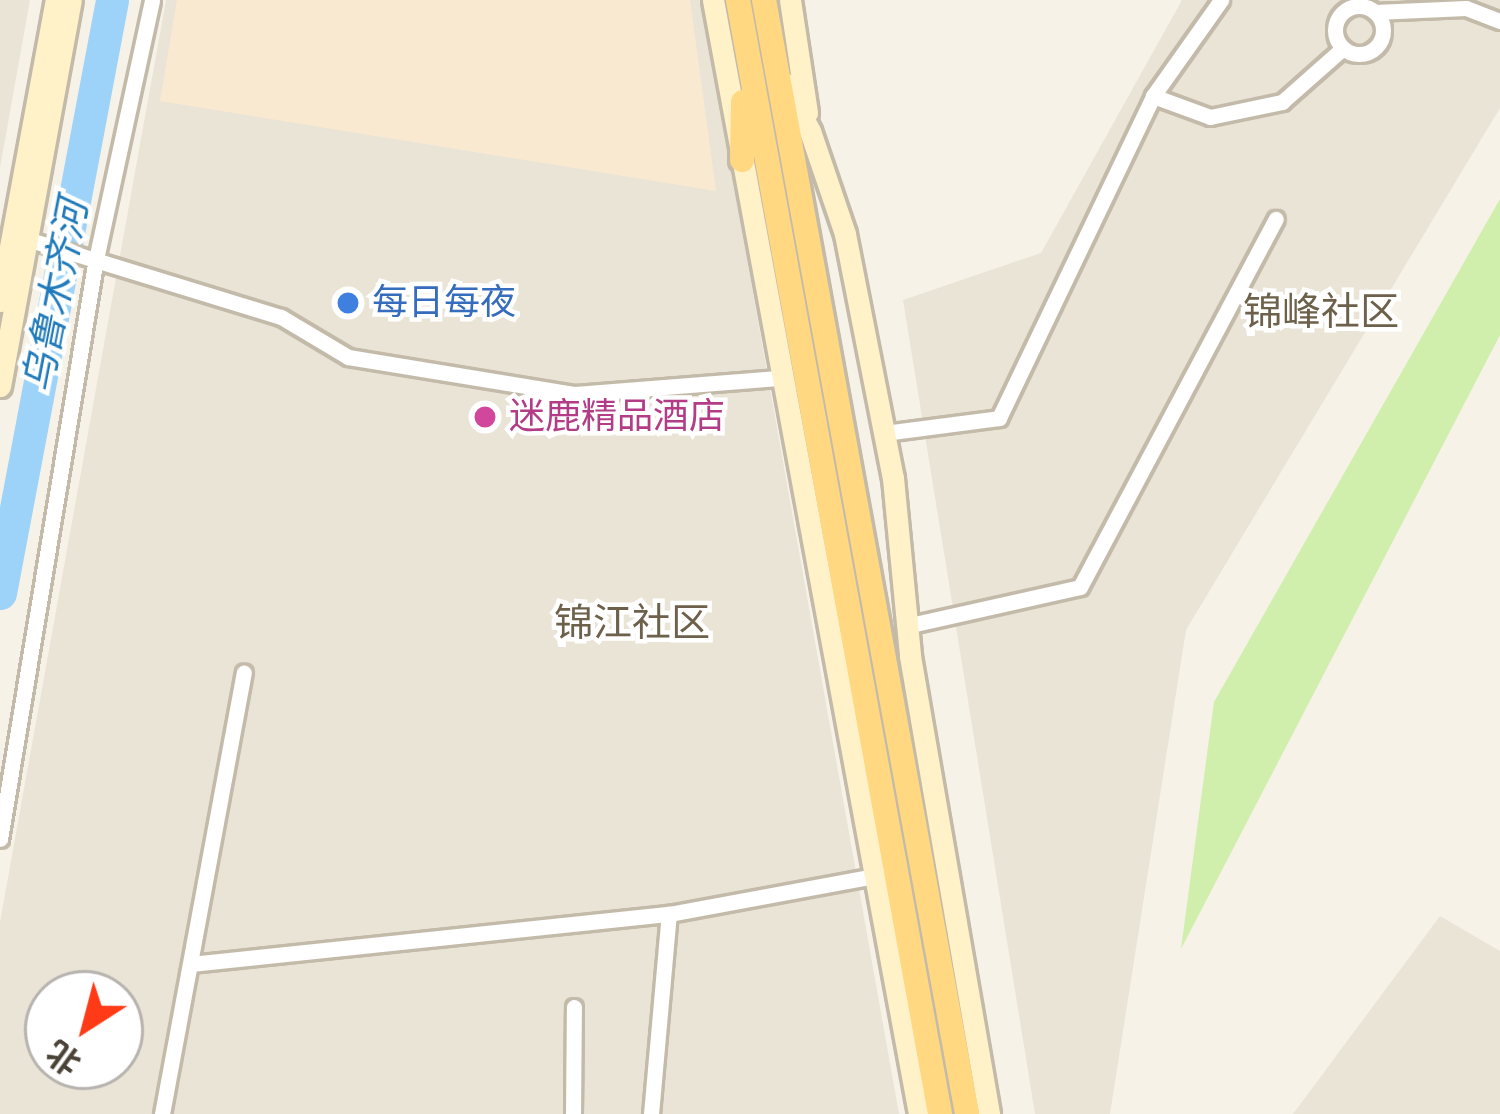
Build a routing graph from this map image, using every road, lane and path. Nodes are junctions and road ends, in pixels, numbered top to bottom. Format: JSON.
{"nodes":[{"id":1,"x":56,"y":0,"type":"edge"},
{"id":2,"x":71,"y":0,"type":"edge"},
{"id":3,"x":152,"y":0,"type":"edge"},
{"id":4,"x":713,"y":0,"type":"edge"},
{"id":5,"x":738,"y":0,"type":"edge"},
{"id":6,"x":764,"y":0,"type":"edge"},
{"id":7,"x":790,"y":0,"type":"edge"},
{"id":8,"x":1221,"y":0,"type":"edge"},
{"id":9,"x":1375,"y":12,"type":"junction"},
{"id":10,"x":1500,"y":21,"type":"edge"},
{"id":11,"x":743,"y":34,"type":"junction"},
{"id":12,"x":1343,"y":48,"type":"junction"},
{"id":13,"x":774,"y":65,"type":"junction"},
{"id":14,"x":1153,"y":96,"type":"junction"},
{"id":15,"x":810,"y":131,"type":"junction"},
{"id":16,"x":742,"y":160,"type":"junction"},
{"id":17,"x":1276,"y":219,"type":"dead end"},
{"id":18,"x":37,"y":244,"type":"junction"},
{"id":19,"x":91,"y":262,"type":"junction"},
{"id":20,"x":0,"y":302,"type":"edge"},
{"id":21,"x":778,"y":378,"type":"junction"},
{"id":22,"x":0,"y":386,"type":"edge"},
{"id":23,"x":884,"y":433,"type":"junction"},
{"id":24,"x":906,"y":626,"type":"junction"},
{"id":25,"x":244,"y":673,"type":"dead end"},
{"id":26,"x":0,"y":839,"type":"edge"},
{"id":27,"x":875,"y":876,"type":"junction"},
{"id":28,"x":669,"y":914,"type":"junction"},
{"id":29,"x":191,"y":964,"type":"junction"},
{"id":30,"x":574,"y":1007,"type":"dead end"},
{"id":31,"x":162,"y":1114,"type":"edge"},
{"id":32,"x":573,"y":1114,"type":"edge"},
{"id":33,"x":650,"y":1114,"type":"edge"},
{"id":34,"x":919,"y":1114,"type":"edge"},
{"id":35,"x":940,"y":1114,"type":"edge"},
{"id":36,"x":967,"y":1114,"type":"edge"},
{"id":37,"x":989,"y":1114,"type":"edge"}],
"edges":[{"from":1,"to":20,"type":"main road"},
{"from":2,"to":18,"type":"main road"},
{"from":3,"to":19,"type":"street"},
{"from":4,"to":16,"type":"main road"},
{"from":5,"to":11,"type":"highway"},
{"from":6,"to":13,"type":"highway"},
{"from":7,"to":15,"type":"main road"},
{"from":8,"to":14,"type":"street"},
{"from":9,"to":10,"type":"street"},
{"from":9,"to":12,"type":"street"},
{"from":9,"to":12,"type":"street"},
{"from":11,"to":16,"type":"highway"},
{"from":11,"to":35,"type":"highway"},
{"from":12,"to":14,"type":"street"},
{"from":13,"to":15,"type":"main road"},
{"from":13,"to":36,"type":"highway"},
{"from":14,"to":23,"type":"street"},
{"from":15,"to":23,"type":"main road"},
{"from":16,"to":21,"type":"main road"},
{"from":17,"to":24,"type":"street"},
{"from":18,"to":19,"type":"street"},
{"from":18,"to":22,"type":"main road"},
{"from":19,"to":21,"type":"street"},
{"from":19,"to":26,"type":"street"},
{"from":21,"to":27,"type":"main road"},
{"from":23,"to":24,"type":"main road"},
{"from":24,"to":37,"type":"main road"},
{"from":25,"to":29,"type":"street"},
{"from":27,"to":28,"type":"street"},
{"from":27,"to":34,"type":"main road"},
{"from":28,"to":29,"type":"street"},
{"from":28,"to":33,"type":"street"},
{"from":29,"to":31,"type":"street"},
{"from":30,"to":32,"type":"street"}]}
